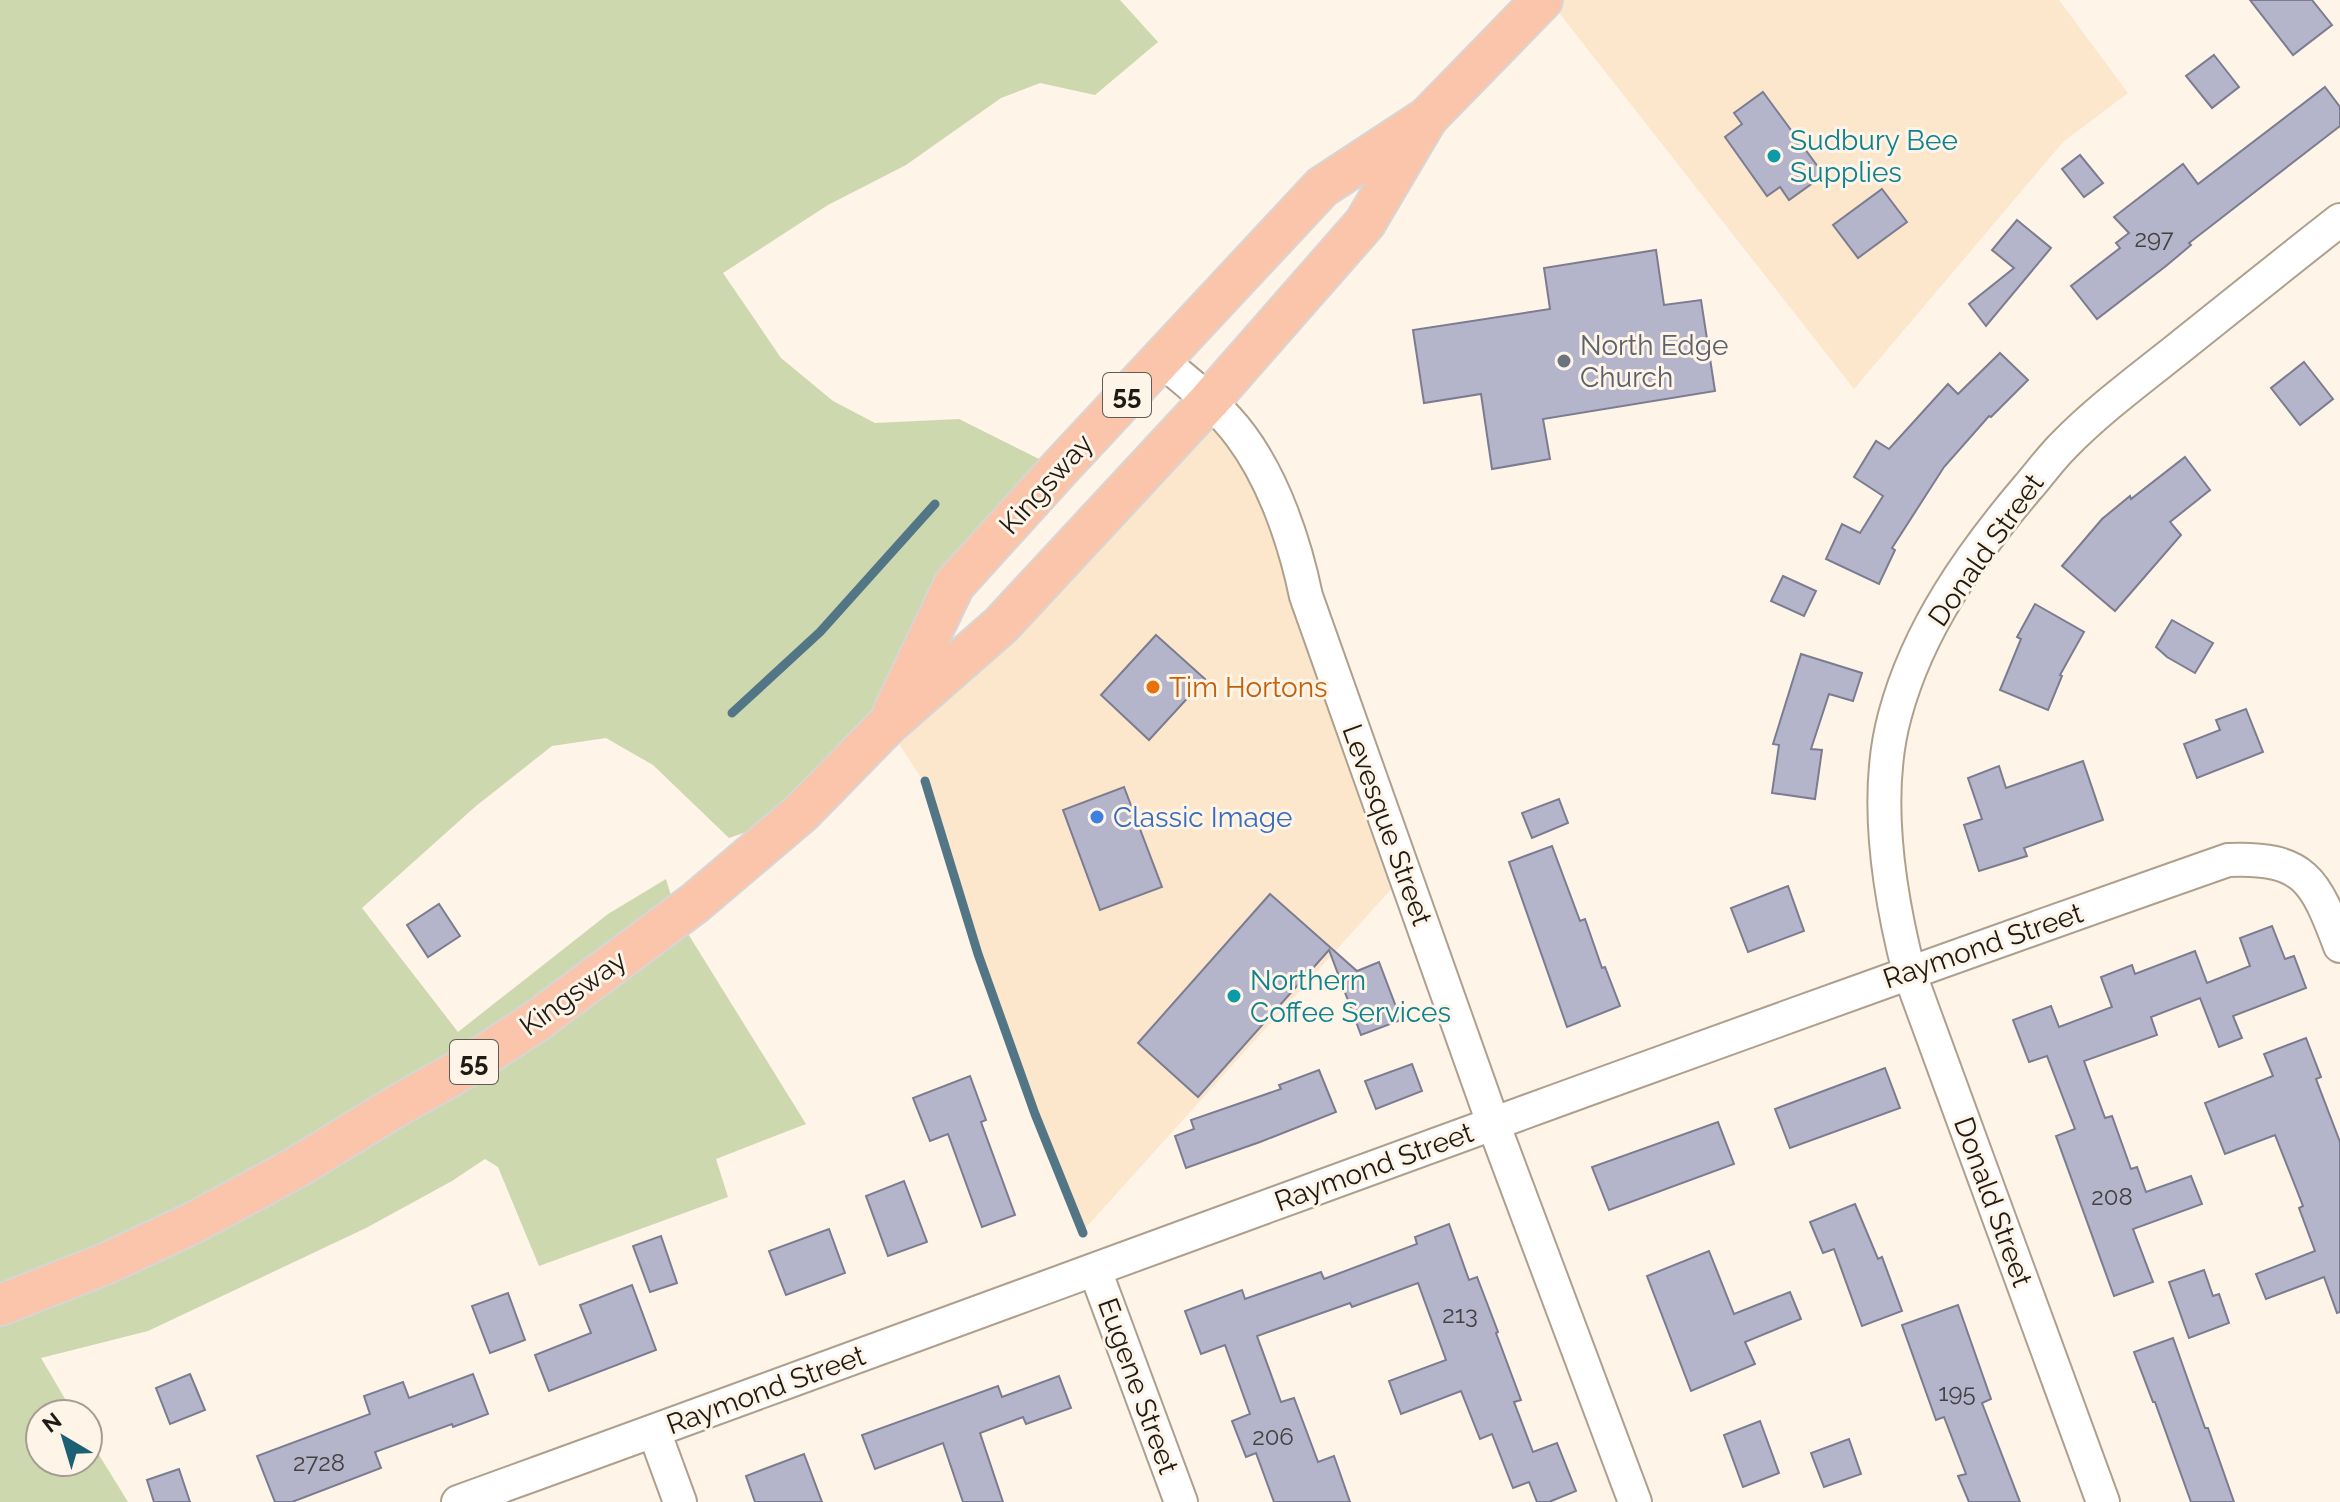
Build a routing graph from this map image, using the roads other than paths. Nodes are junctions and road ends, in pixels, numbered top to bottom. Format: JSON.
{"nodes":[{"id":1,"x":1542,"y":0,"type":"edge"},
{"id":2,"x":1427,"y":118,"type":"junction"},
{"id":3,"x":2340,"y":220,"type":"edge"},
{"id":4,"x":1160,"y":359,"type":"junction"},
{"id":5,"x":1209,"y":401,"type":"junction"},
{"id":6,"x":887,"y":725,"type":"junction"},
{"id":7,"x":2340,"y":946,"type":"edge"},
{"id":8,"x":1909,"y":972,"type":"junction"},
{"id":9,"x":1493,"y":1123,"type":"junction"},
{"id":10,"x":1095,"y":1270,"type":"junction"},
{"id":11,"x":0,"y":1305,"type":"edge"},
{"id":12,"x":654,"y":1431,"type":"junction"},
{"id":13,"x":458,"y":1502,"type":"edge"},
{"id":14,"x":680,"y":1502,"type":"edge"},
{"id":15,"x":1181,"y":1502,"type":"edge"},
{"id":16,"x":1635,"y":1502,"type":"edge"},
{"id":17,"x":2103,"y":1502,"type":"edge"}],
"edges":[{"from":1,"to":2,"type":"main road","name":"Kingsway","number":"55"},
{"from":2,"to":4,"type":"main road","name":"Kingsway","number":"55"},
{"from":2,"to":5,"type":"main road","name":"Kingsway","number":"55"},
{"from":3,"to":8,"type":"street","name":"Donald Street"},
{"from":4,"to":5,"type":"street","name":"Levesque Street"},
{"from":4,"to":6,"type":"main road","name":"Kingsway","number":"55"},
{"from":5,"to":6,"type":"main road","name":"Kingsway","number":"55"},
{"from":5,"to":9,"type":"street","name":"Levesque Street"},
{"from":6,"to":11,"type":"main road","name":"Kingsway","number":"55"},
{"from":7,"to":8,"type":"street","name":"Raymond Street"},
{"from":8,"to":9,"type":"street","name":"Raymond Street"},
{"from":8,"to":17,"type":"street","name":"Donald Street"},
{"from":9,"to":10,"type":"street","name":"Raymond Street"},
{"from":9,"to":16,"type":"street","name":"Levesque Street"},
{"from":10,"to":12,"type":"street","name":"Raymond Street"},
{"from":10,"to":15,"type":"street","name":"Eugene Street"},
{"from":12,"to":13,"type":"street","name":"Raymond Street"},
{"from":12,"to":14,"type":"street"}]}
